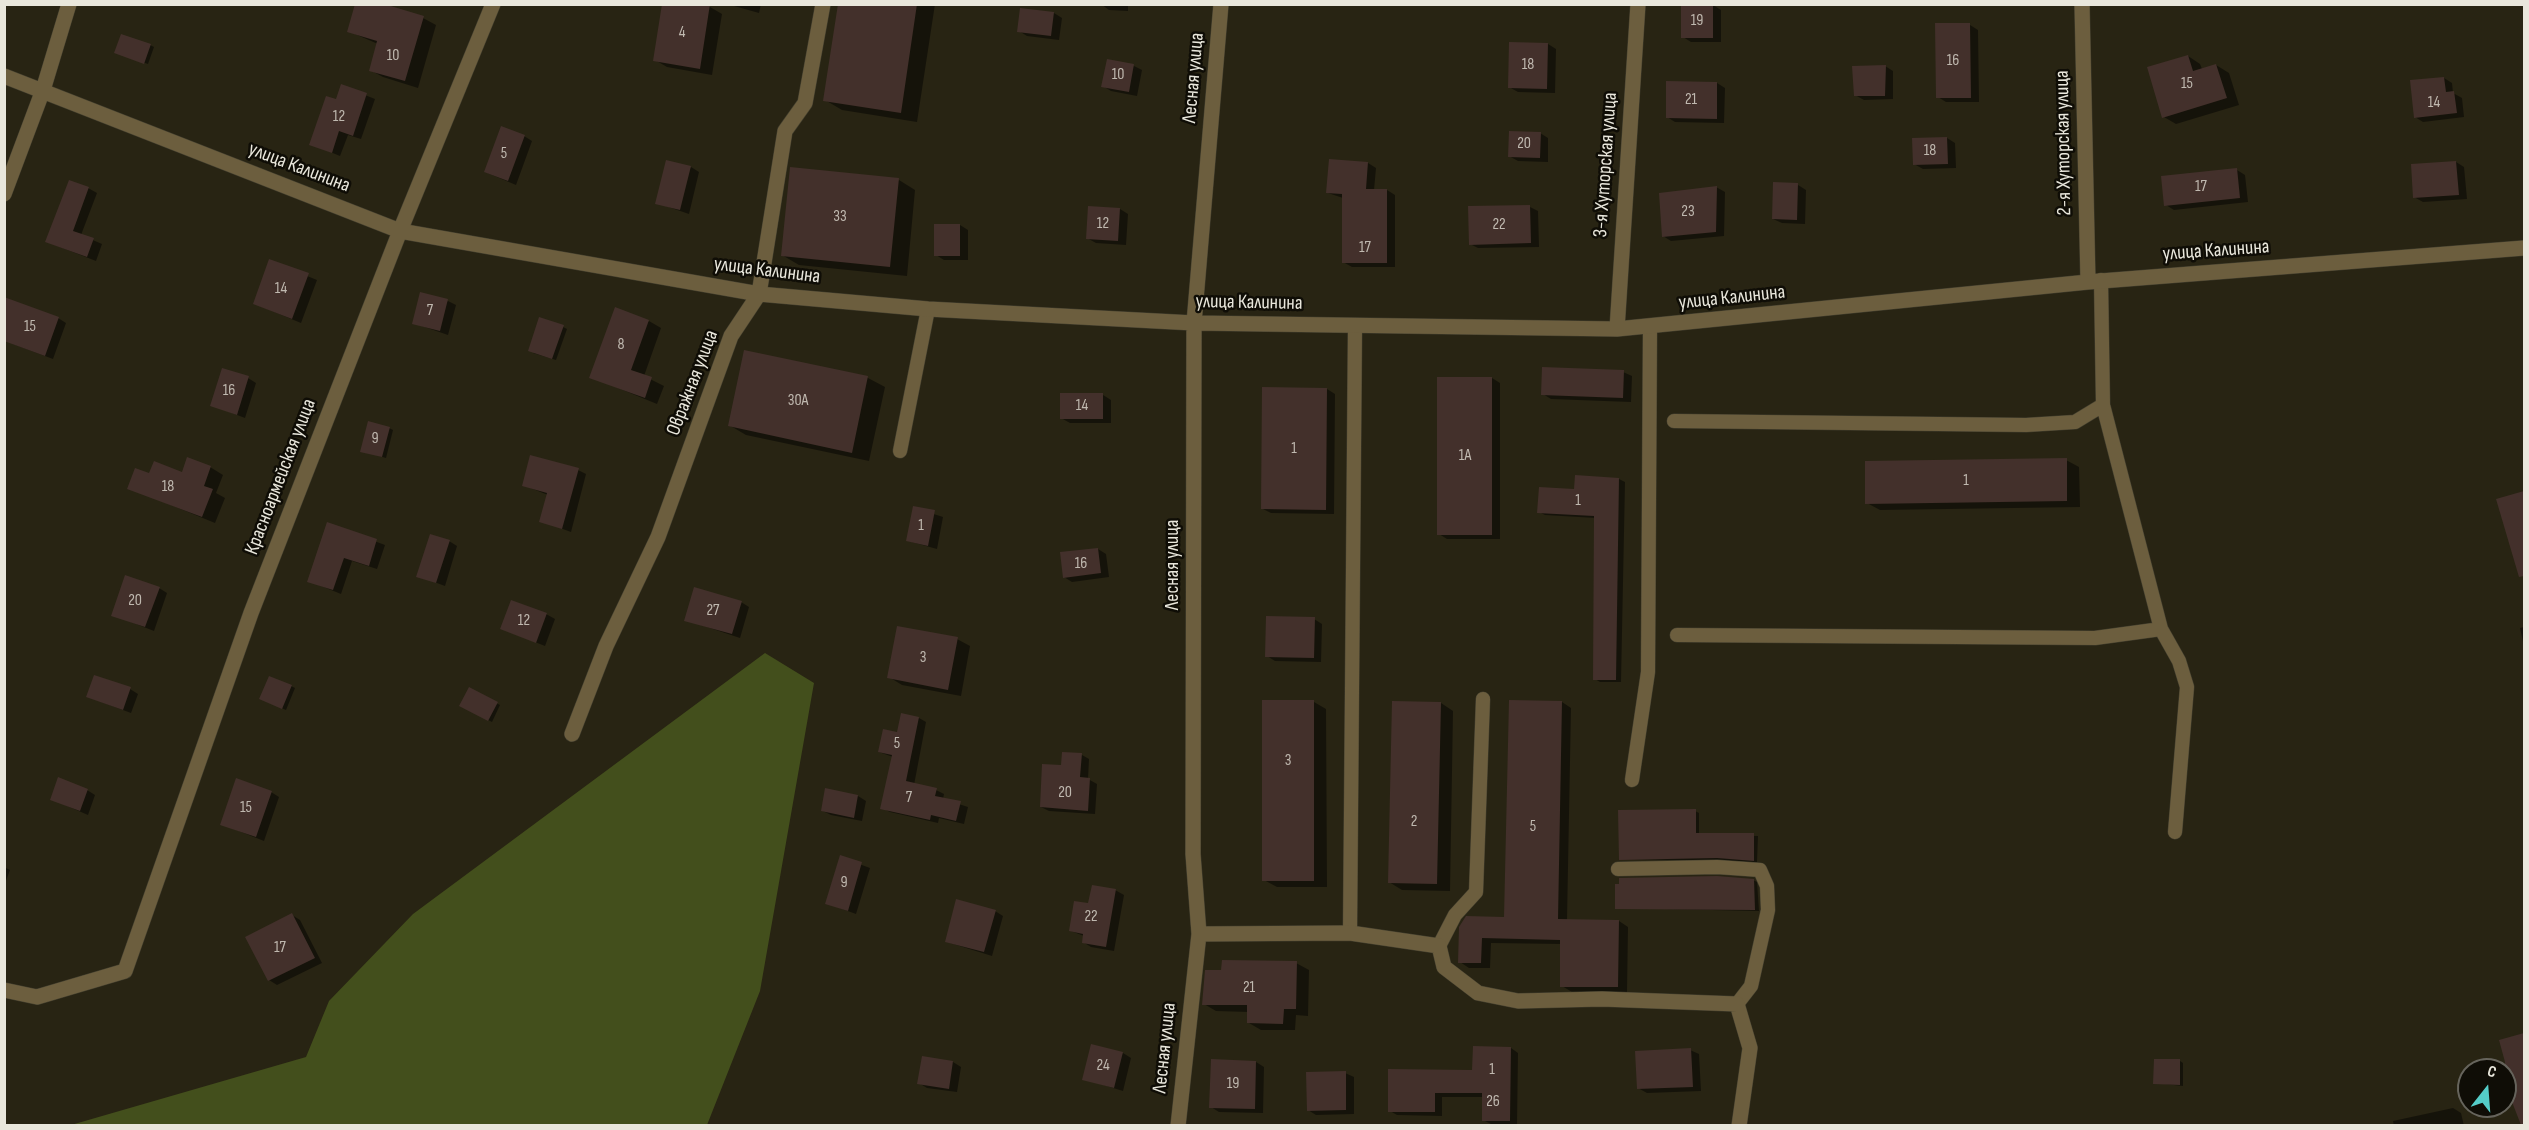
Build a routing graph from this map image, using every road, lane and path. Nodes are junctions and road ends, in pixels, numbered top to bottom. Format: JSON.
{"nodes":[{"id":1,"x":69,"y":4,"type":"edge"},
{"id":2,"x":493,"y":4,"type":"edge"},
{"id":3,"x":823,"y":4,"type":"edge"},
{"id":4,"x":1221,"y":4,"type":"edge"},
{"id":5,"x":1638,"y":4,"type":"edge"},
{"id":6,"x":2082,"y":4,"type":"edge"},
{"id":7,"x":4,"y":76,"type":"edge"},
{"id":8,"x":43,"y":90,"type":"junction"},
{"id":9,"x":4,"y":194,"type":"edge"},
{"id":10,"x":400,"y":231,"type":"junction"},
{"id":11,"x":2524,"y":248,"type":"edge"},
{"id":12,"x":2095,"y":281,"type":"junction"},
{"id":13,"x":759,"y":294,"type":"junction"},
{"id":14,"x":928,"y":309,"type":"junction"},
{"id":15,"x":1194,"y":323,"type":"junction"},
{"id":16,"x":1355,"y":326,"type":"junction"},
{"id":17,"x":1650,"y":327,"type":"junction"},
{"id":18,"x":1617,"y":329,"type":"junction"},
{"id":19,"x":2103,"y":405,"type":"junction"},
{"id":20,"x":1674,"y":422,"type":"dead end"},
{"id":21,"x":900,"y":450,"type":"dead end"},
{"id":22,"x":2161,"y":629,"type":"junction"},
{"id":23,"x":1677,"y":635,"type":"dead end"},
{"id":24,"x":1483,"y":699,"type":"dead end"},
{"id":25,"x":572,"y":734,"type":"dead end"},
{"id":26,"x":1632,"y":780,"type":"dead end"},
{"id":27,"x":2175,"y":832,"type":"dead end"},
{"id":28,"x":1618,"y":869,"type":"dead end"},
{"id":29,"x":1350,"y":933,"type":"junction"},
{"id":30,"x":1199,"y":934,"type":"junction"},
{"id":31,"x":1439,"y":946,"type":"junction"},
{"id":32,"x":4,"y":990,"type":"edge"},
{"id":33,"x":1737,"y":1004,"type":"junction"},
{"id":34,"x":1178,"y":1125,"type":"edge"},
{"id":35,"x":1739,"y":1125,"type":"edge"}],
"edges":[{"from":1,"to":8,"type":"street"},
{"from":2,"to":10,"type":"street","name":"Красноармейская улица"},
{"from":3,"to":13,"type":"street","name":"Овражная улица"},
{"from":4,"to":15,"type":"street","name":"Лесная улица"},
{"from":5,"to":18,"type":"street","name":"3-я Хуторская улица"},
{"from":6,"to":12,"type":"street","name":"2-я Хуторская улица"},
{"from":7,"to":8,"type":"street","name":"улица Калинина"},
{"from":8,"to":9,"type":"street"},
{"from":8,"to":10,"type":"street","name":"улица Калинина"},
{"from":10,"to":13,"type":"street","name":"улица Калинина"},
{"from":10,"to":32,"type":"street","name":"Красноармейская улица"},
{"from":11,"to":12,"type":"street","name":"улица Калинина"},
{"from":12,"to":17,"type":"street","name":"улица Калинина"},
{"from":12,"to":19,"type":"lane"},
{"from":13,"to":14,"type":"street","name":"улица Калинина"},
{"from":13,"to":25,"type":"street","name":"Овражная улица"},
{"from":14,"to":15,"type":"street","name":"улица Калинина"},
{"from":14,"to":21,"type":"lane"},
{"from":15,"to":16,"type":"street","name":"улица Калинина"},
{"from":15,"to":30,"type":"street","name":"Лесная улица"},
{"from":16,"to":18,"type":"street","name":"улица Калинина"},
{"from":16,"to":29,"type":"lane"},
{"from":17,"to":18,"type":"street","name":"улица Калинина"},
{"from":17,"to":26,"type":"lane"},
{"from":19,"to":20,"type":"lane"},
{"from":19,"to":22,"type":"lane"},
{"from":22,"to":23,"type":"lane"},
{"from":22,"to":27,"type":"lane"},
{"from":24,"to":31,"type":"lane"},
{"from":28,"to":33,"type":"lane"},
{"from":29,"to":30,"type":"street"},
{"from":29,"to":31,"type":"street"},
{"from":30,"to":34,"type":"street","name":"Лесная улица"},
{"from":31,"to":33,"type":"street"},
{"from":33,"to":35,"type":"street"}]}
